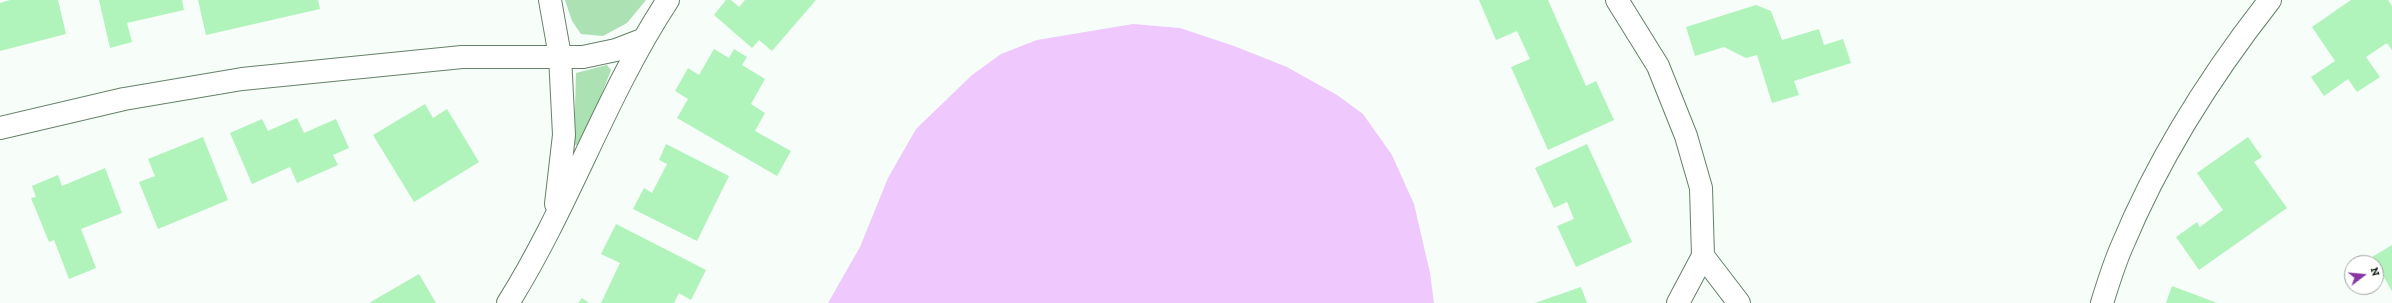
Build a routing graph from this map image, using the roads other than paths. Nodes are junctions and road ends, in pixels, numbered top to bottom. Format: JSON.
{"nodes":[{"id":1,"x":550,"y":0,"type":"edge"},
{"id":2,"x":668,"y":0,"type":"edge"},
{"id":3,"x":1617,"y":0,"type":"edge"},
{"id":4,"x":2270,"y":0,"type":"edge"},
{"id":5,"x":642,"y":40,"type":"junction"},
{"id":6,"x":560,"y":56,"type":"junction"},
{"id":7,"x":0,"y":128,"type":"edge"},
{"id":8,"x":554,"y":221,"type":"junction"},
{"id":9,"x":1703,"y":256,"type":"junction"},
{"id":10,"x":508,"y":303,"type":"edge"},
{"id":11,"x":1678,"y":303,"type":"edge"},
{"id":12,"x":1739,"y":303,"type":"edge"},
{"id":13,"x":2102,"y":303,"type":"edge"}],
"edges":[{"from":1,"to":6,"type":"street"},
{"from":2,"to":5,"type":"street"},
{"from":3,"to":9,"type":"street"},
{"from":4,"to":13,"type":"street"},
{"from":5,"to":6,"type":"street"},
{"from":5,"to":8,"type":"street"},
{"from":6,"to":7,"type":"street"},
{"from":6,"to":8,"type":"street"},
{"from":8,"to":10,"type":"street"},
{"from":9,"to":11,"type":"street"},
{"from":9,"to":12,"type":"street"}]}
